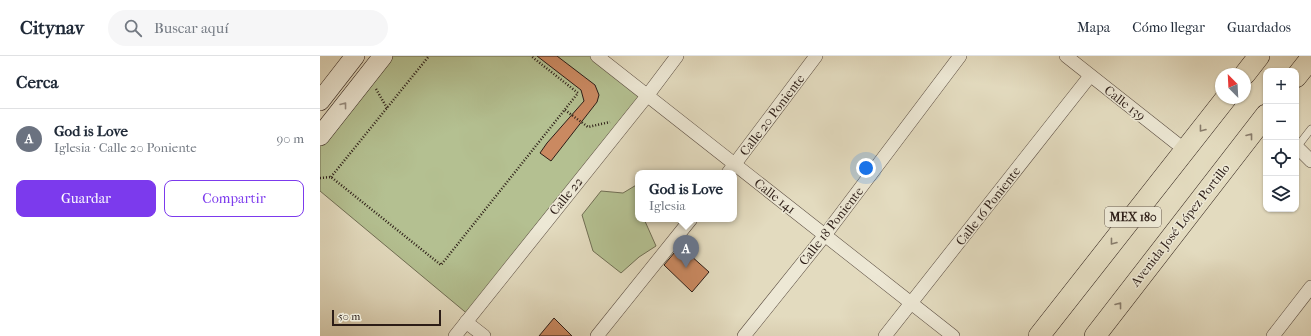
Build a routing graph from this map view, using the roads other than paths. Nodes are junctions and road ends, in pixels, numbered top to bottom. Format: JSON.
{"nodes":[{"id":1,"x":355,"y":56,"type":"edge"},
{"id":2,"x":382,"y":56,"type":"edge"},
{"id":3,"x":597,"y":56,"type":"edge"},
{"id":4,"x":677,"y":56,"type":"edge"},
{"id":5,"x":816,"y":56,"type":"edge"},
{"id":6,"x":960,"y":56,"type":"edge"},
{"id":7,"x":1066,"y":56,"type":"edge"},
{"id":8,"x":1259,"y":56,"type":"edge"},
{"id":9,"x":1311,"y":58,"type":"edge"},
{"id":10,"x":1250,"y":68,"type":"edge"},
{"id":11,"x":1299,"y":73,"type":"edge"},
{"id":12,"x":1090,"y":76,"type":"junction"},
{"id":13,"x":647,"y":96,"type":"junction"},
{"id":14,"x":320,"y":101,"type":"edge"},
{"id":15,"x":1221,"y":104,"type":"edge"},
{"id":16,"x":1263,"y":120,"type":"edge"},
{"id":17,"x":1311,"y":129,"type":"edge"},
{"id":18,"x":320,"y":136,"type":"edge"},
{"id":19,"x":1299,"y":143,"type":"edge"},
{"id":20,"x":1185,"y":150,"type":"junction"},
{"id":21,"x":1299,"y":150,"type":"edge"},
{"id":22,"x":1311,"y":161,"type":"edge"},
{"id":23,"x":731,"y":169,"type":"edge"},
{"id":24,"x":737,"y":173,"type":"edge"},
{"id":25,"x":689,"y":222,"type":"edge"},
{"id":26,"x":825,"y":235,"type":"junction"},
{"id":27,"x":1311,"y":287,"type":"edge"},
{"id":28,"x":911,"y":303,"type":"junction"},
{"id":29,"x":466,"y":322,"type":"junction"},
{"id":30,"x":455,"y":336,"type":"edge"},
{"id":31,"x":484,"y":336,"type":"edge"},
{"id":32,"x":597,"y":336,"type":"edge"},
{"id":33,"x":744,"y":336,"type":"edge"},
{"id":34,"x":885,"y":336,"type":"edge"},
{"id":35,"x":953,"y":336,"type":"edge"},
{"id":36,"x":1040,"y":336,"type":"edge"},
{"id":37,"x":1095,"y":336,"type":"edge"},
{"id":38,"x":1272,"y":336,"type":"edge"}],
"edges":[{"from":1,"to":14,"type":"main road"},
{"from":18,"to":2,"type":"main road","one_way":true},
{"from":3,"to":13,"type":"street","name":"Calle 141"},
{"from":4,"to":13,"type":"street","name":"Calle 22"},
{"from":5,"to":23,"type":"street","name":"Calle 20 Poniente"},
{"from":6,"to":26,"type":"street","name":"Calle 18 Poniente"},
{"from":7,"to":12,"type":"street","name":"Calle 139"},
{"from":8,"to":10,"type":"main road"},
{"from":9,"to":11,"type":"main road"},
{"from":12,"to":20,"type":"street","name":"Calle 139"},
{"from":12,"to":28,"type":"street","name":"Calle 16 Poniente"},
{"from":13,"to":23,"type":"street","name":"Calle 141"},
{"from":13,"to":29,"type":"street","name":"Calle 22"},
{"from":15,"to":20,"type":"main road","number":"MEX 180","one_way":true},
{"from":37,"to":16,"type":"main road","name":"Avenida José López Portillo","number":"MEX 180","one_way":true},
{"from":17,"to":19,"type":"lane"},
{"from":20,"to":36,"type":"main road","number":"MEX 180","one_way":true},
{"from":21,"to":22,"type":"street"},
{"from":24,"to":26,"type":"street","name":"Calle 141"},
{"from":25,"to":32,"type":"street"},
{"from":26,"to":28,"type":"street","name":"Calle 141"},
{"from":26,"to":33,"type":"street","name":"Calle 18 Poniente"},
{"from":27,"to":38,"type":"street"},
{"from":28,"to":34,"type":"street","name":"Calle 16 Poniente"},
{"from":28,"to":35,"type":"street","name":"Calle 141"},
{"from":29,"to":30,"type":"street","name":"Calle 22"},
{"from":29,"to":31,"type":"street"}]}
